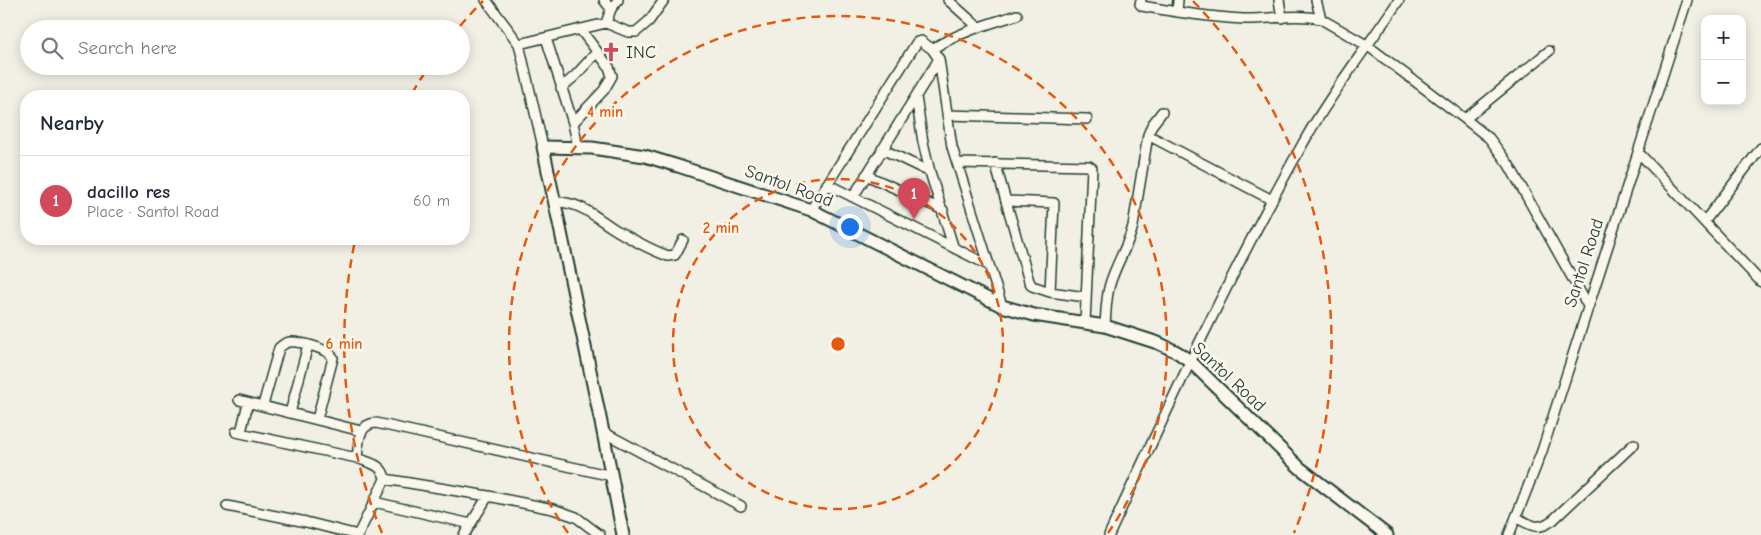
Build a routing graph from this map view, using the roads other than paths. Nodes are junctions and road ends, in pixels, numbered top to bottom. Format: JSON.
{"nodes":[{"id":1,"x":486,"y":0,"type":"edge"},
{"id":2,"x":604,"y":0,"type":"edge"},
{"id":3,"x":618,"y":0,"type":"edge"},
{"id":4,"x":664,"y":0,"type":"edge"},
{"id":5,"x":948,"y":0,"type":"edge"},
{"id":6,"x":1141,"y":0,"type":"edge"},
{"id":7,"x":1178,"y":0,"type":"edge"},
{"id":8,"x":1279,"y":0,"type":"edge"},
{"id":9,"x":1316,"y":0,"type":"edge"},
{"id":10,"x":1399,"y":0,"type":"edge"},
{"id":11,"x":1687,"y":0,"type":"edge"},
{"id":12,"x":611,"y":9,"type":"junction"},
{"id":13,"x":1176,"y":12,"type":"junction"},
{"id":14,"x":1017,"y":15,"type":"dead end"},
{"id":15,"x":1282,"y":18,"type":"junction"},
{"id":16,"x":1321,"y":18,"type":"junction"},
{"id":17,"x":606,"y":23,"type":"junction"},
{"id":18,"x":978,"y":27,"type":"junction"},
{"id":19,"x":580,"y":29,"type":"junction"},
{"id":20,"x":546,"y":38,"type":"junction"},
{"id":21,"x":519,"y":44,"type":"junction"},
{"id":22,"x":1368,"y":46,"type":"junction"},
{"id":23,"x":932,"y":49,"type":"junction"},
{"id":24,"x":1549,"y":51,"type":"dead end"},
{"id":25,"x":597,"y":52,"type":"junction"},
{"id":26,"x":939,"y":59,"type":"junction"},
{"id":27,"x":561,"y":88,"type":"junction"},
{"id":28,"x":916,"y":97,"type":"junction"},
{"id":29,"x":1162,"y":112,"type":"dead end"},
{"id":30,"x":947,"y":115,"type":"junction"},
{"id":31,"x":1087,"y":119,"type":"dead end"},
{"id":32,"x":1465,"y":119,"type":"junction"},
{"id":33,"x":573,"y":124,"type":"junction"},
{"id":34,"x":1148,"y":135,"type":"junction"},
{"id":35,"x":578,"y":147,"type":"junction"},
{"id":36,"x":543,"y":148,"type":"junction"},
{"id":37,"x":1761,"y":148,"type":"edge"},
{"id":38,"x":882,"y":149,"type":"junction"},
{"id":39,"x":1638,"y":152,"type":"junction"},
{"id":40,"x":956,"y":163,"type":"junction"},
{"id":41,"x":995,"y":164,"type":"junction"},
{"id":42,"x":930,"y":172,"type":"junction"},
{"id":43,"x":866,"y":175,"type":"junction"},
{"id":44,"x":827,"y":184,"type":"junction"},
{"id":45,"x":853,"y":197,"type":"junction"},
{"id":46,"x":1007,"y":200,"type":"junction"},
{"id":47,"x":1272,"y":200,"type":"junction"},
{"id":48,"x":554,"y":202,"type":"junction"},
{"id":49,"x":811,"y":210,"type":"junction"},
{"id":50,"x":943,"y":210,"type":"junction"},
{"id":51,"x":1704,"y":222,"type":"junction"},
{"id":52,"x":683,"y":240,"type":"dead end"},
{"id":53,"x":953,"y":246,"type":"junction"},
{"id":54,"x":988,"y":264,"type":"junction"},
{"id":55,"x":1761,"y":282,"type":"edge"},
{"id":56,"x":1050,"y":292,"type":"junction"},
{"id":57,"x":1086,"y":297,"type":"junction"},
{"id":58,"x":1002,"y":306,"type":"junction"},
{"id":59,"x":1588,"y":306,"type":"junction"},
{"id":60,"x":1085,"y":323,"type":"junction"},
{"id":61,"x":1105,"y":326,"type":"junction"},
{"id":62,"x":308,"y":345,"type":"junction"},
{"id":63,"x":1190,"y":360,"type":"junction"},
{"id":64,"x":239,"y":400,"type":"dead end"},
{"id":65,"x":248,"y":403,"type":"junction"},
{"id":66,"x":263,"y":405,"type":"junction"},
{"id":67,"x":290,"y":413,"type":"junction"},
{"id":68,"x":317,"y":420,"type":"junction"},
{"id":69,"x":361,"y":431,"type":"junction"},
{"id":70,"x":603,"y":432,"type":"junction"},
{"id":71,"x":1634,"y":444,"type":"dead end"},
{"id":72,"x":357,"y":458,"type":"junction"},
{"id":73,"x":612,"y":476,"type":"junction"},
{"id":74,"x":385,"y":479,"type":"junction"},
{"id":75,"x":488,"y":496,"type":"junction"},
{"id":76,"x":374,"y":502,"type":"junction"},
{"id":77,"x":227,"y":506,"type":"dead end"},
{"id":78,"x":741,"y":506,"type":"dead end"},
{"id":79,"x":1516,"y":518,"type":"junction"},
{"id":80,"x":471,"y":524,"type":"junction"},
{"id":81,"x":464,"y":535,"type":"edge"},
{"id":82,"x":600,"y":535,"type":"edge"},
{"id":83,"x":623,"y":535,"type":"edge"},
{"id":84,"x":1109,"y":535,"type":"edge"},
{"id":85,"x":1387,"y":535,"type":"edge"},
{"id":86,"x":1509,"y":535,"type":"edge"}],
"edges":[{"from":1,"to":21,"type":"street"},
{"from":2,"to":12,"type":"street"},
{"from":3,"to":12,"type":"street"},
{"from":4,"to":17,"type":"street"},
{"from":5,"to":18,"type":"street"},
{"from":6,"to":13,"type":"street"},
{"from":7,"to":13,"type":"street"},
{"from":8,"to":15,"type":"street"},
{"from":9,"to":16,"type":"street"},
{"from":10,"to":22,"type":"street"},
{"from":11,"to":39,"type":"street","name":"Santol Road"},
{"from":12,"to":17,"type":"street"},
{"from":13,"to":15,"type":"street"},
{"from":14,"to":18,"type":"street"},
{"from":15,"to":16,"type":"street"},
{"from":16,"to":22,"type":"street"},
{"from":17,"to":19,"type":"street"},
{"from":18,"to":23,"type":"street"},
{"from":19,"to":20,"type":"street"},
{"from":19,"to":25,"type":"street"},
{"from":20,"to":21,"type":"street"},
{"from":20,"to":27,"type":"street"},
{"from":21,"to":36,"type":"street"},
{"from":22,"to":32,"type":"street"},
{"from":22,"to":47,"type":"street"},
{"from":23,"to":26,"type":"street"},
{"from":23,"to":44,"type":"street"},
{"from":24,"to":32,"type":"street"},
{"from":25,"to":27,"type":"street"},
{"from":25,"to":33,"type":"street"},
{"from":26,"to":28,"type":"street"},
{"from":26,"to":30,"type":"street"},
{"from":27,"to":33,"type":"street"},
{"from":28,"to":38,"type":"street"},
{"from":28,"to":42,"type":"street"},
{"from":29,"to":34,"type":"street"},
{"from":30,"to":31,"type":"street"},
{"from":30,"to":40,"type":"street"},
{"from":32,"to":59,"type":"street"},
{"from":33,"to":35,"type":"street"},
{"from":34,"to":47,"type":"street"},
{"from":34,"to":61,"type":"street"},
{"from":35,"to":36,"type":"street","name":"Santol Road"},
{"from":35,"to":49,"type":"street","name":"Santol Road"},
{"from":36,"to":48,"type":"street"},
{"from":37,"to":51,"type":"street"},
{"from":38,"to":42,"type":"street"},
{"from":38,"to":43,"type":"street"},
{"from":39,"to":51,"type":"street"},
{"from":39,"to":59,"type":"street","name":"Santol Road"},
{"from":40,"to":41,"type":"street"},
{"from":40,"to":54,"type":"street"},
{"from":41,"to":46,"type":"street"},
{"from":41,"to":57,"type":"street"},
{"from":42,"to":50,"type":"street"},
{"from":43,"to":45,"type":"street"},
{"from":43,"to":50,"type":"street"},
{"from":44,"to":45,"type":"street"},
{"from":44,"to":49,"type":"street"},
{"from":45,"to":53,"type":"street"},
{"from":46,"to":56,"type":"street"},
{"from":46,"to":56,"type":"street"},
{"from":47,"to":63,"type":"street"},
{"from":48,"to":52,"type":"street"},
{"from":48,"to":70,"type":"street"},
{"from":49,"to":58,"type":"street","name":"Santol Road"},
{"from":50,"to":53,"type":"street"},
{"from":51,"to":55,"type":"street"},
{"from":53,"to":54,"type":"street"},
{"from":54,"to":58,"type":"street"},
{"from":56,"to":57,"type":"street"},
{"from":57,"to":60,"type":"street"},
{"from":58,"to":60,"type":"street","name":"Santol Road"},
{"from":59,"to":79,"type":"street","name":"Santol Road"},
{"from":60,"to":61,"type":"street","name":"Santol Road"},
{"from":61,"to":63,"type":"street","name":"Santol Road"},
{"from":62,"to":66,"type":"street"},
{"from":62,"to":67,"type":"street"},
{"from":62,"to":68,"type":"street"},
{"from":63,"to":84,"type":"street"},
{"from":63,"to":85,"type":"street","name":"Santol Road"},
{"from":64,"to":65,"type":"street"},
{"from":65,"to":66,"type":"street"},
{"from":65,"to":72,"type":"street"},
{"from":66,"to":67,"type":"street"},
{"from":67,"to":68,"type":"street"},
{"from":68,"to":69,"type":"street"},
{"from":69,"to":72,"type":"street"},
{"from":69,"to":73,"type":"street"},
{"from":70,"to":73,"type":"street"},
{"from":70,"to":78,"type":"street"},
{"from":71,"to":79,"type":"street"},
{"from":72,"to":74,"type":"street"},
{"from":73,"to":83,"type":"street"},
{"from":74,"to":75,"type":"street"},
{"from":74,"to":76,"type":"street"},
{"from":75,"to":80,"type":"street"},
{"from":75,"to":82,"type":"street"},
{"from":76,"to":77,"type":"street"},
{"from":76,"to":80,"type":"street"},
{"from":79,"to":86,"type":"street","name":"Santol Road"},
{"from":80,"to":81,"type":"street"}]}
